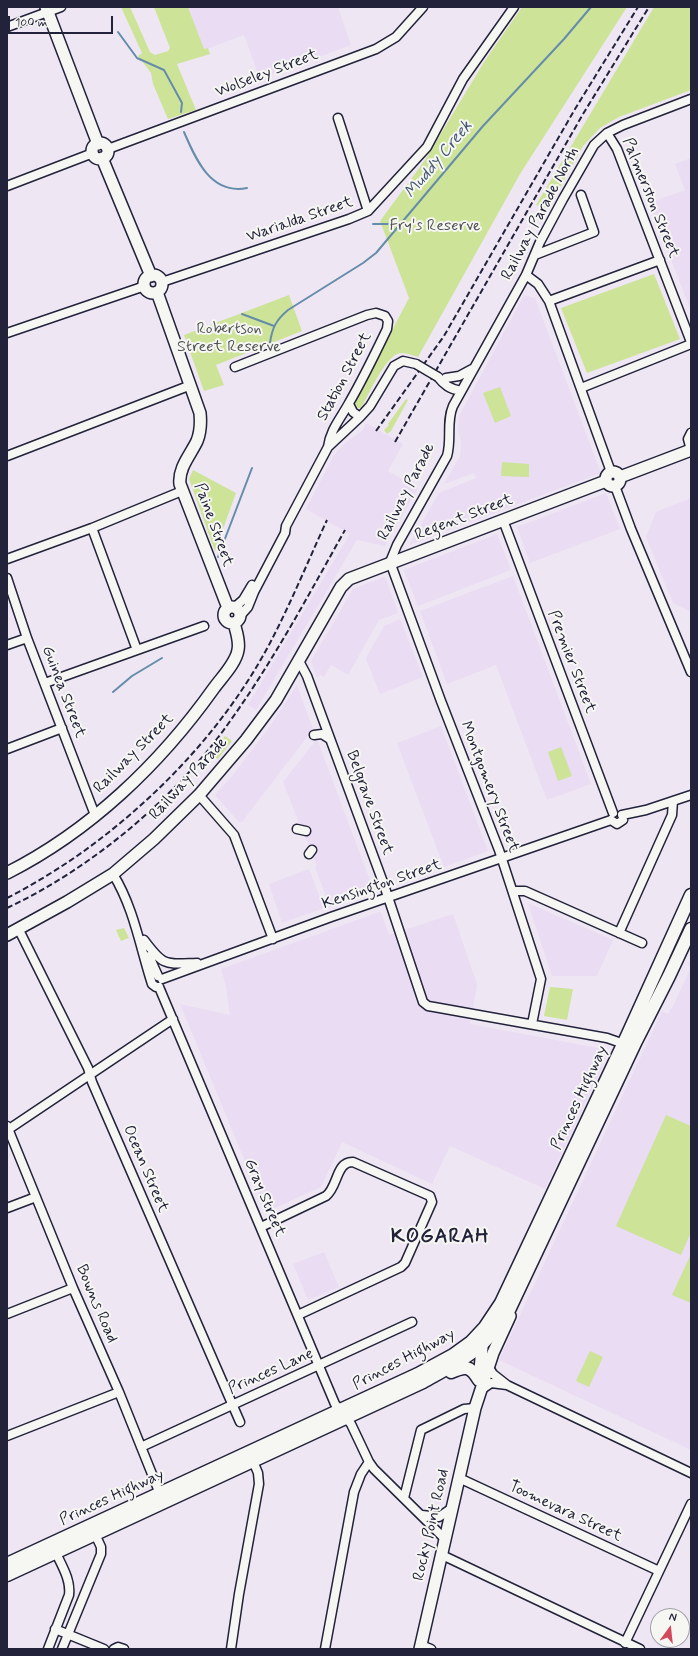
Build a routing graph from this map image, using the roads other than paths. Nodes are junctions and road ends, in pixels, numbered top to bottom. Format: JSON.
{"nodes":[{"id":1,"x":61,"y":7,"type":"edge"},
{"id":2,"x":423,"y":7,"type":"edge"},
{"id":3,"x":514,"y":7,"type":"edge"},
{"id":4,"x":47,"y":9,"type":"edge"},
{"id":5,"x":7,"y":27,"type":"edge"},
{"id":6,"x":691,"y":99,"type":"edge"},
{"id":7,"x":338,"y":118,"type":"dead end"},
{"id":8,"x":607,"y":133,"type":"junction"},
{"id":9,"x":100,"y":151,"type":"junction"},
{"id":10,"x":7,"y":186,"type":"edge"},
{"id":11,"x":581,"y":195,"type":"dead end"},
{"id":12,"x":368,"y":211,"type":"junction"},
{"id":13,"x":535,"y":255,"type":"junction"},
{"id":14,"x":660,"y":260,"type":"junction"},
{"id":15,"x":526,"y":275,"type":"junction"},
{"id":16,"x":148,"y":280,"type":"junction"},
{"id":17,"x":162,"y":282,"type":"junction"},
{"id":18,"x":157,"y":292,"type":"junction"},
{"id":19,"x":549,"y":301,"type":"junction"},
{"id":20,"x":7,"y":333,"type":"edge"},
{"id":21,"x":691,"y":343,"type":"edge"},
{"id":22,"x":235,"y":367,"type":"dead end"},
{"id":23,"x":474,"y":368,"type":"junction"},
{"id":24,"x":442,"y":378,"type":"junction"},
{"id":25,"x":191,"y":385,"type":"junction"},
{"id":26,"x":581,"y":388,"type":"junction"},
{"id":27,"x":461,"y":391,"type":"junction"},
{"id":28,"x":349,"y":404,"type":"junction"},
{"id":29,"x":342,"y":415,"type":"junction"},
{"id":30,"x":360,"y":417,"type":"junction"},
{"id":31,"x":351,"y":427,"type":"junction"},
{"id":32,"x":691,"y":433,"type":"edge"},
{"id":33,"x":328,"y":447,"type":"junction"},
{"id":34,"x":691,"y":450,"type":"edge"},
{"id":35,"x":7,"y":456,"type":"edge"},
{"id":36,"x":613,"y":479,"type":"junction"},
{"id":37,"x":182,"y":491,"type":"junction"},
{"id":38,"x":503,"y":520,"type":"junction"},
{"id":39,"x":92,"y":528,"type":"junction"},
{"id":40,"x":7,"y":559,"type":"edge"},
{"id":41,"x":390,"y":562,"type":"junction"},
{"id":42,"x":7,"y":578,"type":"edge"},
{"id":43,"x":339,"y":590,"type":"joint"},
{"id":44,"x":234,"y":614,"type":"junction"},
{"id":45,"x":204,"y":626,"type":"dead end"},
{"id":46,"x":27,"y":638,"type":"junction"},
{"id":47,"x":7,"y":645,"type":"edge"},
{"id":48,"x":137,"y":650,"type":"junction"},
{"id":49,"x":299,"y":661,"type":"junction"},
{"id":50,"x":691,"y":672,"type":"edge"},
{"id":51,"x":45,"y":683,"type":"junction"},
{"id":52,"x":62,"y":728,"type":"junction"},
{"id":53,"x":314,"y":735,"type":"dead end"},
{"id":54,"x":331,"y":740,"type":"junction"},
{"id":55,"x":7,"y":749,"type":"edge"},
{"id":56,"x":199,"y":795,"type":"junction"},
{"id":57,"x":691,"y":795,"type":"edge"},
{"id":58,"x":673,"y":802,"type":"junction"},
{"id":59,"x":95,"y":815,"type":"junction"},
{"id":60,"x":617,"y":817,"type":"junction"},
{"id":61,"x":297,"y":829,"type":"dead end"},
{"id":62,"x":306,"y":831,"type":"dead end"},
{"id":63,"x":502,"y":859,"type":"junction"},
{"id":64,"x":7,"y":873,"type":"edge"},
{"id":65,"x":113,"y":874,"type":"junction"},
{"id":66,"x":513,"y":891,"type":"junction"},
{"id":67,"x":691,"y":894,"type":"edge"},
{"id":68,"x":388,"y":898,"type":"junction"},
{"id":69,"x":135,"y":923,"type":"junction"},
{"id":70,"x":691,"y":929,"type":"edge"},
{"id":71,"x":19,"y":930,"type":"junction"},
{"id":72,"x":619,"y":933,"type":"junction"},
{"id":73,"x":7,"y":935,"type":"edge"},
{"id":74,"x":273,"y":938,"type":"junction"},
{"id":75,"x":144,"y":940,"type":"junction"},
{"id":76,"x":642,"y":943,"type":"dead end"},
{"id":77,"x":205,"y":963,"type":"junction"},
{"id":78,"x":158,"y":981,"type":"junction"},
{"id":79,"x":173,"y":1019,"type":"junction"},
{"id":80,"x":532,"y":1024,"type":"junction"},
{"id":81,"x":628,"y":1046,"type":"junction"},
{"id":82,"x":90,"y":1075,"type":"junction"},
{"id":83,"x":8,"y":1127,"type":"edge"},
{"id":84,"x":36,"y":1197,"type":"junction"},
{"id":85,"x":7,"y":1208,"type":"edge"},
{"id":86,"x":261,"y":1227,"type":"junction"},
{"id":87,"x":527,"y":1274,"type":"junction"},
{"id":88,"x":73,"y":1288,"type":"junction"},
{"id":89,"x":7,"y":1314,"type":"edge"},
{"id":90,"x":298,"y":1315,"type":"junction"},
{"id":91,"x":412,"y":1322,"type":"dead end"},
{"id":92,"x":485,"y":1327,"type":"junction"},
{"id":93,"x":482,"y":1346,"type":"junction"},
{"id":94,"x":320,"y":1365,"type":"junction"},
{"id":95,"x":488,"y":1366,"type":"junction"},
{"id":96,"x":423,"y":1382,"type":"junction"},
{"id":97,"x":480,"y":1385,"type":"junction"},
{"id":98,"x":507,"y":1386,"type":"junction"},
{"id":99,"x":119,"y":1392,"type":"junction"},
{"id":100,"x":232,"y":1405,"type":"junction"},
{"id":101,"x":476,"y":1408,"type":"junction"},
{"id":102,"x":343,"y":1414,"type":"junction"},
{"id":103,"x":240,"y":1422,"type":"dead end"},
{"id":104,"x":7,"y":1436,"type":"edge"},
{"id":105,"x":141,"y":1447,"type":"junction"},
{"id":106,"x":253,"y":1461,"type":"junction"},
{"id":107,"x":369,"y":1462,"type":"junction"},
{"id":108,"x":691,"y":1473,"type":"edge"},
{"id":109,"x":459,"y":1478,"type":"junction"},
{"id":110,"x":160,"y":1494,"type":"junction"},
{"id":111,"x":404,"y":1498,"type":"junction"},
{"id":112,"x":691,"y":1504,"type":"edge"},
{"id":113,"x":452,"y":1508,"type":"junction"},
{"id":114,"x":421,"y":1515,"type":"junction"},
{"id":115,"x":95,"y":1534,"type":"junction"},
{"id":116,"x":445,"y":1539,"type":"junction"},
{"id":117,"x":56,"y":1553,"type":"junction"},
{"id":118,"x":442,"y":1555,"type":"junction"},
{"id":119,"x":7,"y":1564,"type":"edge"},
{"id":120,"x":659,"y":1571,"type":"junction"},
{"id":121,"x":7,"y":1575,"type":"edge"},
{"id":122,"x":55,"y":1629,"type":"junction"},
{"id":123,"x":68,"y":1634,"type":"junction"},
{"id":124,"x":625,"y":1642,"type":"junction"},
{"id":125,"x":424,"y":1648,"type":"edge"},
{"id":126,"x":48,"y":1649,"type":"edge"},
{"id":127,"x":62,"y":1649,"type":"edge"},
{"id":128,"x":104,"y":1649,"type":"edge"},
{"id":129,"x":114,"y":1649,"type":"edge"},
{"id":130,"x":124,"y":1649,"type":"edge"},
{"id":131,"x":231,"y":1649,"type":"edge"},
{"id":132,"x":326,"y":1649,"type":"edge"},
{"id":133,"x":640,"y":1649,"type":"edge"}],
"edges":[{"from":1,"to":4,"type":"street"},
{"from":2,"to":9,"type":"street","name":"Wolseley Street"},
{"from":3,"to":12,"type":"street","name":"Warialda Street"},
{"from":4,"to":5,"type":"street"},
{"from":4,"to":9,"type":"main road"},
{"from":6,"to":8,"type":"street","name":"Railway Parade North"},
{"from":7,"to":12,"type":"street"},
{"from":8,"to":13,"type":"street","name":"Railway Parade North"},
{"from":8,"to":14,"type":"street","name":"Palmerston Street"},
{"from":9,"to":10,"type":"street","name":"Wolseley Street"},
{"from":9,"to":16,"type":"main road"},
{"from":11,"to":13,"type":"street"},
{"from":12,"to":17,"type":"street","name":"Warialda Street"},
{"from":13,"to":15,"type":"street","name":"Railway Parade North"},
{"from":14,"to":19,"type":"street"},
{"from":14,"to":21,"type":"street","name":"Palmerston Street"},
{"from":15,"to":19,"type":"street"},
{"from":15,"to":23,"type":"street","name":"Railway Parade North"},
{"from":16,"to":17,"type":"main road"},
{"from":16,"to":18,"type":"main road"},
{"from":16,"to":20,"type":"street"},
{"from":17,"to":18,"type":"main road"},
{"from":18,"to":25,"type":"main road","name":"Paine Street"},
{"from":19,"to":26,"type":"street"},
{"from":21,"to":26,"type":"street"},
{"from":22,"to":28,"type":"street","name":"Station Street"},
{"from":23,"to":24,"type":"street"},
{"from":23,"to":27,"type":"street","name":"Railway Parade North"},
{"from":24,"to":27,"type":"street","name":"Station Street"},
{"from":24,"to":30,"type":"street","name":"Station Street","bridge":true},
{"from":25,"to":35,"type":"street"},
{"from":25,"to":37,"type":"main road","name":"Paine Street"},
{"from":26,"to":36,"type":"street"},
{"from":27,"to":41,"type":"street","name":"Railway Parade"},
{"from":28,"to":29,"type":"street","name":"Station Street"},
{"from":28,"to":30,"type":"street"},
{"from":29,"to":31,"type":"street"},
{"from":29,"to":33,"type":"street","name":"Station Street"},
{"from":30,"to":31,"type":"street","name":"Station Street"},
{"from":31,"to":33,"type":"street","name":"Station Street"},
{"from":32,"to":34,"type":"street"},
{"from":33,"to":44,"type":"street","name":"Station Street"},
{"from":34,"to":36,"type":"main road","name":"Regent Street"},
{"from":36,"to":38,"type":"main road","name":"Regent Street"},
{"from":36,"to":50,"type":"street"},
{"from":37,"to":39,"type":"street"},
{"from":37,"to":44,"type":"main road","name":"Paine Street"},
{"from":38,"to":41,"type":"main road","name":"Regent Street"},
{"from":38,"to":60,"type":"street","name":"Premier Street"},
{"from":39,"to":40,"type":"street"},
{"from":39,"to":48,"type":"street"},
{"from":41,"to":43,"type":"main road","name":"Regent Street"},
{"from":41,"to":63,"type":"street","name":"Montgomery Street"},
{"from":42,"to":46,"type":"street","name":"Guinea Street"},
{"from":43,"to":49,"type":"main road","name":"Railway Parade"},
{"from":44,"to":59,"type":"main road","name":"Railway Street"},
{"from":45,"to":48,"type":"street"},
{"from":46,"to":47,"type":"street"},
{"from":46,"to":51,"type":"street","name":"Guinea Street"},
{"from":48,"to":51,"type":"street"},
{"from":49,"to":54,"type":"street","name":"Belgrave Street"},
{"from":49,"to":56,"type":"main road","name":"Railway Parade"},
{"from":51,"to":52,"type":"street","name":"Guinea Street"},
{"from":52,"to":55,"type":"street"},
{"from":52,"to":59,"type":"street","name":"Guinea Street"},
{"from":53,"to":54,"type":"street"},
{"from":54,"to":68,"type":"street","name":"Belgrave Street"},
{"from":56,"to":65,"type":"main road","name":"Railway Parade"},
{"from":56,"to":74,"type":"street"},
{"from":57,"to":58,"type":"street","name":"Kensington Street"},
{"from":58,"to":60,"type":"street","name":"Kensington Street"},
{"from":58,"to":72,"type":"street"},
{"from":59,"to":64,"type":"main road","name":"Railway Street"},
{"from":60,"to":63,"type":"street","name":"Kensington Street"},
{"from":61,"to":62,"type":"street"},
{"from":63,"to":66,"type":"street","name":"Montgomery Street"},
{"from":63,"to":68,"type":"street","name":"Kensington Street"},
{"from":65,"to":69,"type":"street","name":"Gray Street"},
{"from":65,"to":71,"type":"main road","name":"Railway Parade"},
{"from":66,"to":72,"type":"street"},
{"from":66,"to":80,"type":"street","name":"Montgomery Street"},
{"from":67,"to":81,"type":"highway","name":"Princes Highway"},
{"from":68,"to":74,"type":"street","name":"Kensington Street"},
{"from":68,"to":80,"type":"street","name":"Belgrave Street"},
{"from":69,"to":75,"type":"street","name":"Gray Street"},
{"from":69,"to":78,"type":"street","name":"Gray Street"},
{"from":70,"to":81,"type":"highway","name":"Princes Highway"},
{"from":71,"to":73,"type":"main road","name":"Railway Parade"},
{"from":71,"to":82,"type":"street","name":"Ocean Street"},
{"from":72,"to":76,"type":"street"},
{"from":74,"to":77,"type":"street","name":"Kensington Street"},
{"from":75,"to":77,"type":"street"},
{"from":75,"to":78,"type":"street","name":"Gray Street"},
{"from":77,"to":78,"type":"street","name":"Kensington Street"},
{"from":78,"to":79,"type":"street","name":"Gray Street"},
{"from":79,"to":82,"type":"street"},
{"from":79,"to":86,"type":"street","name":"Gray Street"},
{"from":80,"to":81,"type":"street"},
{"from":81,"to":87,"type":"highway","name":"Princes Highway"},
{"from":81,"to":92,"type":"highway","name":"Princes Highway"},
{"from":82,"to":83,"type":"street"},
{"from":82,"to":100,"type":"street","name":"Ocean Street"},
{"from":83,"to":84,"type":"street","name":"Bowns Road"},
{"from":84,"to":85,"type":"street"},
{"from":84,"to":88,"type":"street","name":"Bowns Road"},
{"from":86,"to":90,"type":"street","name":"Gray Street"},
{"from":86,"to":90,"type":"street"},
{"from":87,"to":93,"type":"highway","name":"Princes Highway"},
{"from":87,"to":95,"type":"main road","name":"Rocky Point Road"},
{"from":88,"to":89,"type":"street"},
{"from":88,"to":99,"type":"street","name":"Bowns Road"},
{"from":90,"to":94,"type":"street","name":"Gray Street"},
{"from":91,"to":94,"type":"street","name":"Princes Lane"},
{"from":92,"to":93,"type":"main road","name":"Rocky Point Road"},
{"from":92,"to":102,"type":"highway","name":"Princes Highway"},
{"from":93,"to":96,"type":"highway","name":"Princes Highway"},
{"from":93,"to":97,"type":"main road","name":"Rocky Point Road"},
{"from":94,"to":100,"type":"street","name":"Princes Lane"},
{"from":94,"to":102,"type":"street","name":"Gray Street"},
{"from":95,"to":97,"type":"main road","name":"Rocky Point Road"},
{"from":95,"to":98,"type":"street"},
{"from":96,"to":97,"type":"highway"},
{"from":96,"to":102,"type":"highway","name":"Princes Highway"},
{"from":97,"to":98,"type":"street"},
{"from":97,"to":101,"type":"main road","name":"Rocky Point Road"},
{"from":98,"to":108,"type":"street"},
{"from":99,"to":104,"type":"street"},
{"from":99,"to":105,"type":"street","name":"Bowns Road"},
{"from":100,"to":103,"type":"street","name":"Ocean Street"},
{"from":100,"to":105,"type":"street","name":"Princes Lane"},
{"from":101,"to":109,"type":"main road","name":"Rocky Point Road"},
{"from":101,"to":111,"type":"street"},
{"from":102,"to":106,"type":"highway","name":"Princes Highway"},
{"from":102,"to":107,"type":"street","name":"Gray Street"},
{"from":102,"to":110,"type":"highway","name":"Princes Highway"},
{"from":105,"to":110,"type":"street","name":"Bowns Road"},
{"from":106,"to":115,"type":"highway","name":"Princes Highway"},
{"from":106,"to":131,"type":"street"},
{"from":107,"to":111,"type":"street","name":"Gray Street"},
{"from":107,"to":132,"type":"street"},
{"from":109,"to":113,"type":"main road","name":"Rocky Point Road"},
{"from":109,"to":120,"type":"street","name":"Toomevara Street"},
{"from":110,"to":119,"type":"highway","name":"Princes Highway"},
{"from":111,"to":114,"type":"street","name":"Gray Street"},
{"from":112,"to":120,"type":"street"},
{"from":113,"to":114,"type":"street"},
{"from":113,"to":116,"type":"main road","name":"Rocky Point Road"},
{"from":114,"to":116,"type":"street","name":"Gray Street"},
{"from":115,"to":117,"type":"highway","name":"Princes Highway"},
{"from":115,"to":123,"type":"street"},
{"from":116,"to":118,"type":"main road","name":"Rocky Point Road"},
{"from":117,"to":121,"type":"highway","name":"Princes Highway"},
{"from":117,"to":122,"type":"street"},
{"from":118,"to":124,"type":"street"},
{"from":118,"to":125,"type":"main road","name":"Rocky Point Road"},
{"from":120,"to":124,"type":"street"},
{"from":122,"to":123,"type":"street"},
{"from":122,"to":126,"type":"street"},
{"from":123,"to":127,"type":"street"},
{"from":123,"to":128,"type":"street"},
{"from":124,"to":133,"type":"street"},
{"from":129,"to":130,"type":"street"}]}
